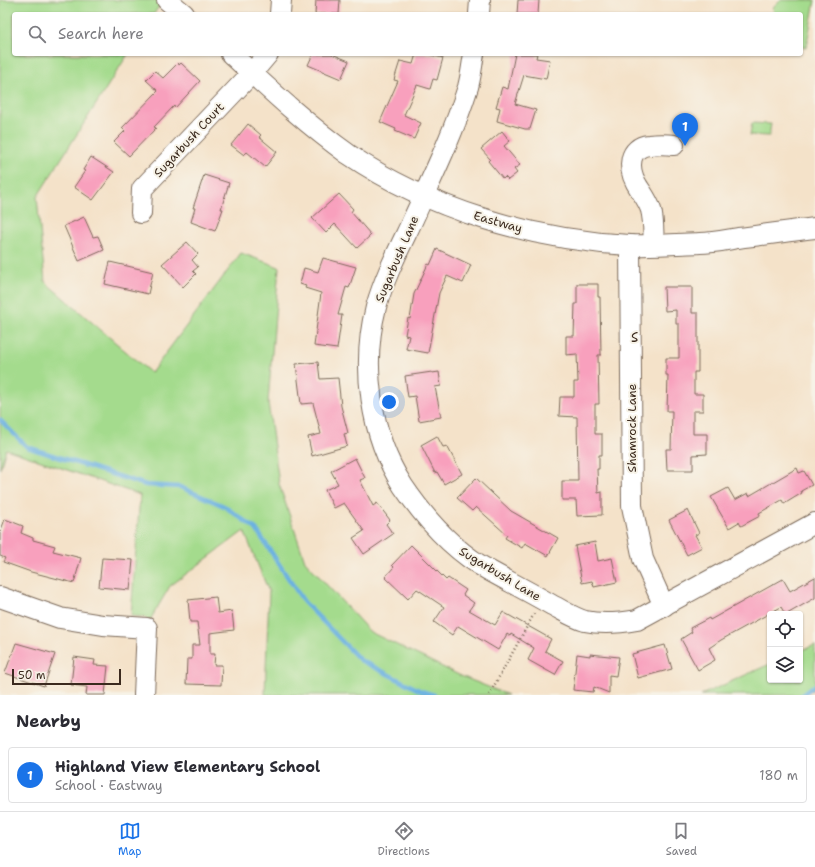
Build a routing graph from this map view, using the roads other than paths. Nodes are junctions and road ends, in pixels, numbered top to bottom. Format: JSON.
{"nodes":[{"id":1,"x":167,"y":0,"type":"edge"},
{"id":2,"x":281,"y":0,"type":"edge"},
{"id":3,"x":480,"y":0,"type":"edge"},
{"id":4,"x":182,"y":12,"type":"edge"},
{"id":5,"x":280,"y":12,"type":"edge"},
{"id":6,"x":479,"y":12,"type":"edge"},
{"id":7,"x":233,"y":56,"type":"edge"},
{"id":8,"x":266,"y":56,"type":"edge"},
{"id":9,"x":474,"y":56,"type":"edge"},
{"id":10,"x":252,"y":73,"type":"junction"},
{"id":11,"x":674,"y":144,"type":"dead end"},
{"id":12,"x":424,"y":196,"type":"junction"},
{"id":13,"x":141,"y":213,"type":"dead end"},
{"id":14,"x":815,"y":228,"type":"edge"},
{"id":15,"x":654,"y":244,"type":"junction"},
{"id":16,"x":630,"y":245,"type":"junction"},
{"id":17,"x":815,"y":523,"type":"edge"},
{"id":18,"x":0,"y":597,"type":"edge"},
{"id":19,"x":664,"y":606,"type":"junction"},
{"id":20,"x":144,"y":695,"type":"edge"}],
"edges":[{"from":1,"to":4,"type":"street"},
{"from":2,"to":5,"type":"street"},
{"from":3,"to":6,"type":"street"},
{"from":7,"to":10,"type":"street","name":"Eastway"},
{"from":8,"to":10,"type":"street"},
{"from":9,"to":12,"type":"street","name":"Sugarbush Lane"},
{"from":10,"to":12,"type":"street","name":"Eastway"},
{"from":10,"to":13,"type":"street","name":"Sugarbush Court"},
{"from":11,"to":15,"type":"street"},
{"from":12,"to":16,"type":"street","name":"Eastway"},
{"from":12,"to":19,"type":"street","name":"Sugarbush Lane"},
{"from":14,"to":15,"type":"street","name":"Eastway"},
{"from":15,"to":16,"type":"street","name":"Eastway"},
{"from":16,"to":19,"type":"street","name":"Shamrock Lane"},
{"from":17,"to":19,"type":"street","name":"Sugarbush Lane"},
{"from":18,"to":20,"type":"street"}]}
